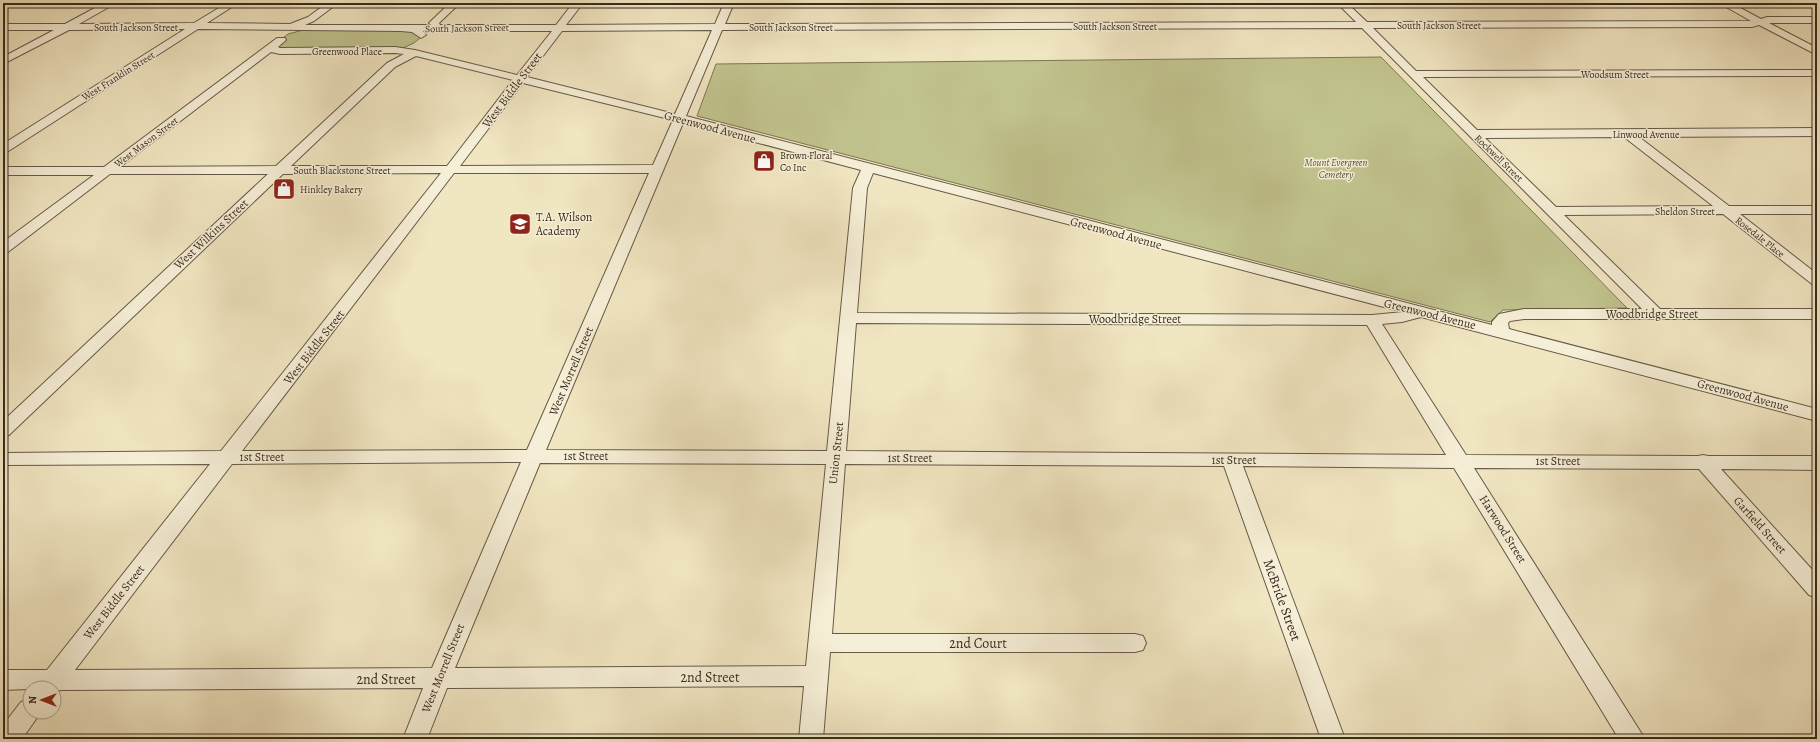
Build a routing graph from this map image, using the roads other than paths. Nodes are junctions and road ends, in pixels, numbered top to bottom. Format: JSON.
{"nodes":[{"id":1,"x":111,"y":3,"type":"edge"},
{"id":2,"x":233,"y":3,"type":"edge"},
{"id":3,"x":333,"y":3,"type":"edge"},
{"id":4,"x":455,"y":3,"type":"edge"},
{"id":5,"x":578,"y":3,"type":"edge"},
{"id":6,"x":729,"y":3,"type":"edge"},
{"id":7,"x":1342,"y":3,"type":"edge"},
{"id":8,"x":1724,"y":3,"type":"edge"},
{"id":9,"x":1817,"y":20,"type":"edge"},
{"id":10,"x":1761,"y":22,"type":"junction"},
{"id":11,"x":1365,"y":26,"type":"junction"},
{"id":12,"x":3,"y":27,"type":"edge"},
{"id":13,"x":67,"y":27,"type":"junction"},
{"id":14,"x":196,"y":27,"type":"junction"},
{"id":15,"x":559,"y":27,"type":"junction"},
{"id":16,"x":719,"y":27,"type":"junction"},
{"id":17,"x":437,"y":28,"type":"junction"},
{"id":18,"x":412,"y":29,"type":"junction"},
{"id":19,"x":288,"y":31,"type":"junction"},
{"id":20,"x":416,"y":45,"type":"junction"},
{"id":21,"x":276,"y":48,"type":"junction"},
{"id":22,"x":1817,"y":52,"type":"edge"},
{"id":23,"x":262,"y":55,"type":"joint"},
{"id":24,"x":3,"y":61,"type":"edge"},
{"id":25,"x":1817,"y":73,"type":"edge"},
{"id":26,"x":1414,"y":74,"type":"junction"},
{"id":27,"x":520,"y":80,"type":"junction"},
{"id":28,"x":680,"y":119,"type":"junction"},
{"id":29,"x":1817,"y":132,"type":"edge"},
{"id":30,"x":1475,"y":134,"type":"junction"},
{"id":31,"x":1628,"y":134,"type":"junction"},
{"id":32,"x":3,"y":149,"type":"edge"},
{"id":33,"x":868,"y":168,"type":"junction"},
{"id":34,"x":451,"y":169,"type":"junction"},
{"id":35,"x":658,"y":169,"type":"junction"},
{"id":36,"x":3,"y":171,"type":"edge"},
{"id":37,"x":108,"y":171,"type":"junction"},
{"id":38,"x":278,"y":171,"type":"junction"},
{"id":39,"x":1817,"y":210,"type":"edge"},
{"id":40,"x":1553,"y":211,"type":"junction"},
{"id":41,"x":1727,"y":211,"type":"junction"},
{"id":42,"x":3,"y":249,"type":"edge"},
{"id":43,"x":1817,"y":281,"type":"edge"},
{"id":44,"x":1420,"y":312,"type":"junction"},
{"id":45,"x":1656,"y":314,"type":"junction"},
{"id":46,"x":1817,"y":314,"type":"edge"},
{"id":47,"x":849,"y":318,"type":"junction"},
{"id":48,"x":1372,"y":320,"type":"junction"},
{"id":49,"x":1501,"y":332,"type":"junction"},
{"id":50,"x":1817,"y":415,"type":"edge"},
{"id":51,"x":3,"y":431,"type":"edge"},
{"id":52,"x":533,"y":456,"type":"junction"},
{"id":53,"x":227,"y":457,"type":"junction"},
{"id":54,"x":835,"y":458,"type":"junction"},
{"id":55,"x":3,"y":459,"type":"edge"},
{"id":56,"x":1231,"y":460,"type":"junction"},
{"id":57,"x":1460,"y":461,"type":"junction"},
{"id":58,"x":1703,"y":461,"type":"junction"},
{"id":59,"x":1817,"y":463,"type":"edge"},
{"id":60,"x":1817,"y":589,"type":"edge"},
{"id":61,"x":1135,"y":643,"type":"dead end"},
{"id":62,"x":820,"y":644,"type":"junction"},
{"id":63,"x":817,"y":676,"type":"junction"},
{"id":64,"x":438,"y":678,"type":"junction"},
{"id":65,"x":3,"y":680,"type":"edge"},
{"id":66,"x":53,"y":680,"type":"edge"},
{"id":67,"x":22,"y":682,"type":"edge"},
{"id":68,"x":62,"y":684,"type":"edge"},
{"id":69,"x":22,"y":720,"type":"edge"},
{"id":70,"x":7,"y":739,"type":"edge"},
{"id":71,"x":415,"y":739,"type":"edge"},
{"id":72,"x":811,"y":739,"type":"edge"},
{"id":73,"x":1333,"y":739,"type":"edge"},
{"id":74,"x":1633,"y":739,"type":"edge"}],
"edges":[{"from":1,"to":13,"type":"street"},
{"from":2,"to":14,"type":"street","name":"West Franklin Street"},
{"from":3,"to":19,"type":"street"},
{"from":4,"to":17,"type":"street"},
{"from":5,"to":15,"type":"street","name":"West Biddle Street"},
{"from":6,"to":16,"type":"street","name":"West Morrell Street"},
{"from":7,"to":11,"type":"street","name":"Rockwell Street"},
{"from":8,"to":10,"type":"street"},
{"from":9,"to":10,"type":"street","name":"South Jackson Street"},
{"from":10,"to":11,"type":"street","name":"South Jackson Street"},
{"from":10,"to":22,"type":"street"},
{"from":11,"to":16,"type":"street","name":"South Jackson Street"},
{"from":11,"to":26,"type":"street","name":"Rockwell Street"},
{"from":12,"to":13,"type":"street","name":"South Jackson Street"},
{"from":13,"to":14,"type":"street","name":"South Jackson Street"},
{"from":13,"to":24,"type":"street"},
{"from":14,"to":19,"type":"street","name":"South Jackson Street"},
{"from":14,"to":32,"type":"street","name":"West Franklin Street"},
{"from":15,"to":16,"type":"street","name":"South Jackson Street"},
{"from":15,"to":17,"type":"street","name":"South Jackson Street"},
{"from":15,"to":27,"type":"street","name":"West Biddle Street"},
{"from":16,"to":28,"type":"street","name":"West Morrell Street"},
{"from":17,"to":18,"type":"street","name":"South Jackson Street"},
{"from":17,"to":20,"type":"street","name":"West Wilkins Street"},
{"from":18,"to":19,"type":"street","name":"South Jackson Street"},
{"from":18,"to":20,"type":"street","name":"South Jackson Street"},
{"from":19,"to":21,"type":"street"},
{"from":20,"to":21,"type":"street","name":"Greenwood Place"},
{"from":20,"to":27,"type":"street","name":"Greenwood Avenue"},
{"from":20,"to":38,"type":"street","name":"West Wilkins Street"},
{"from":21,"to":23,"type":"street","name":"Greenwood Place"},
{"from":23,"to":37,"type":"street","name":"West Mason Street"},
{"from":25,"to":26,"type":"street","name":"Woodsum Street"},
{"from":26,"to":30,"type":"street","name":"Rockwell Street"},
{"from":27,"to":28,"type":"street","name":"Greenwood Avenue"},
{"from":27,"to":34,"type":"street","name":"West Biddle Street"},
{"from":28,"to":33,"type":"street","name":"Greenwood Avenue"},
{"from":28,"to":35,"type":"street","name":"West Morrell Street"},
{"from":29,"to":31,"type":"street","name":"Linwood Avenue"},
{"from":30,"to":31,"type":"street","name":"Linwood Avenue"},
{"from":30,"to":40,"type":"street","name":"Rockwell Street"},
{"from":31,"to":41,"type":"street","name":"Rosedale Place"},
{"from":33,"to":44,"type":"street","name":"Greenwood Avenue"},
{"from":33,"to":47,"type":"street","name":"Union Street"},
{"from":34,"to":35,"type":"street","name":"South Blackstone Street"},
{"from":34,"to":38,"type":"street","name":"South Blackstone Street"},
{"from":34,"to":53,"type":"street","name":"West Biddle Street"},
{"from":35,"to":52,"type":"street","name":"West Morrell Street"},
{"from":36,"to":37,"type":"street","name":"South Blackstone Street"},
{"from":37,"to":38,"type":"street","name":"South Blackstone Street"},
{"from":37,"to":42,"type":"street","name":"West Mason Street"},
{"from":38,"to":51,"type":"street","name":"West Wilkins Street"},
{"from":39,"to":41,"type":"street","name":"Sheldon Street"},
{"from":40,"to":41,"type":"street","name":"Sheldon Street"},
{"from":40,"to":45,"type":"street","name":"Rockwell Street"},
{"from":41,"to":43,"type":"street","name":"Rosedale Place"},
{"from":44,"to":48,"type":"street","name":"Woodbridge Street"},
{"from":44,"to":49,"type":"street","name":"Greenwood Avenue"},
{"from":45,"to":46,"type":"street","name":"Woodbridge Street"},
{"from":45,"to":49,"type":"street","name":"Woodbridge Street"},
{"from":47,"to":48,"type":"street","name":"Woodbridge Street"},
{"from":47,"to":54,"type":"street","name":"Union Street"},
{"from":48,"to":57,"type":"street","name":"Harwood Street"},
{"from":49,"to":50,"type":"street","name":"Greenwood Avenue"},
{"from":52,"to":53,"type":"street","name":"1st Street"},
{"from":52,"to":54,"type":"street","name":"1st Street"},
{"from":52,"to":64,"type":"street","name":"West Morrell Street"},
{"from":53,"to":55,"type":"street","name":"1st Street"},
{"from":53,"to":66,"type":"street","name":"West Biddle Street"},
{"from":54,"to":56,"type":"street","name":"1st Street"},
{"from":54,"to":62,"type":"street","name":"Union Street"},
{"from":56,"to":57,"type":"street","name":"1st Street"},
{"from":56,"to":73,"type":"street","name":"McBride Street"},
{"from":57,"to":58,"type":"street","name":"1st Street"},
{"from":57,"to":74,"type":"street","name":"Harwood Street"},
{"from":58,"to":59,"type":"street","name":"1st Street"},
{"from":58,"to":60,"type":"street","name":"Garfield Street"},
{"from":61,"to":62,"type":"street","name":"2nd Court"},
{"from":62,"to":63,"type":"street","name":"Union Street"},
{"from":63,"to":64,"type":"street","name":"2nd Street"},
{"from":63,"to":72,"type":"street","name":"Union Street"},
{"from":64,"to":68,"type":"street","name":"2nd Street"},
{"from":64,"to":71,"type":"street","name":"West Morrell Street"},
{"from":65,"to":67,"type":"street","name":"2nd Street"},
{"from":69,"to":70,"type":"street"}]}
